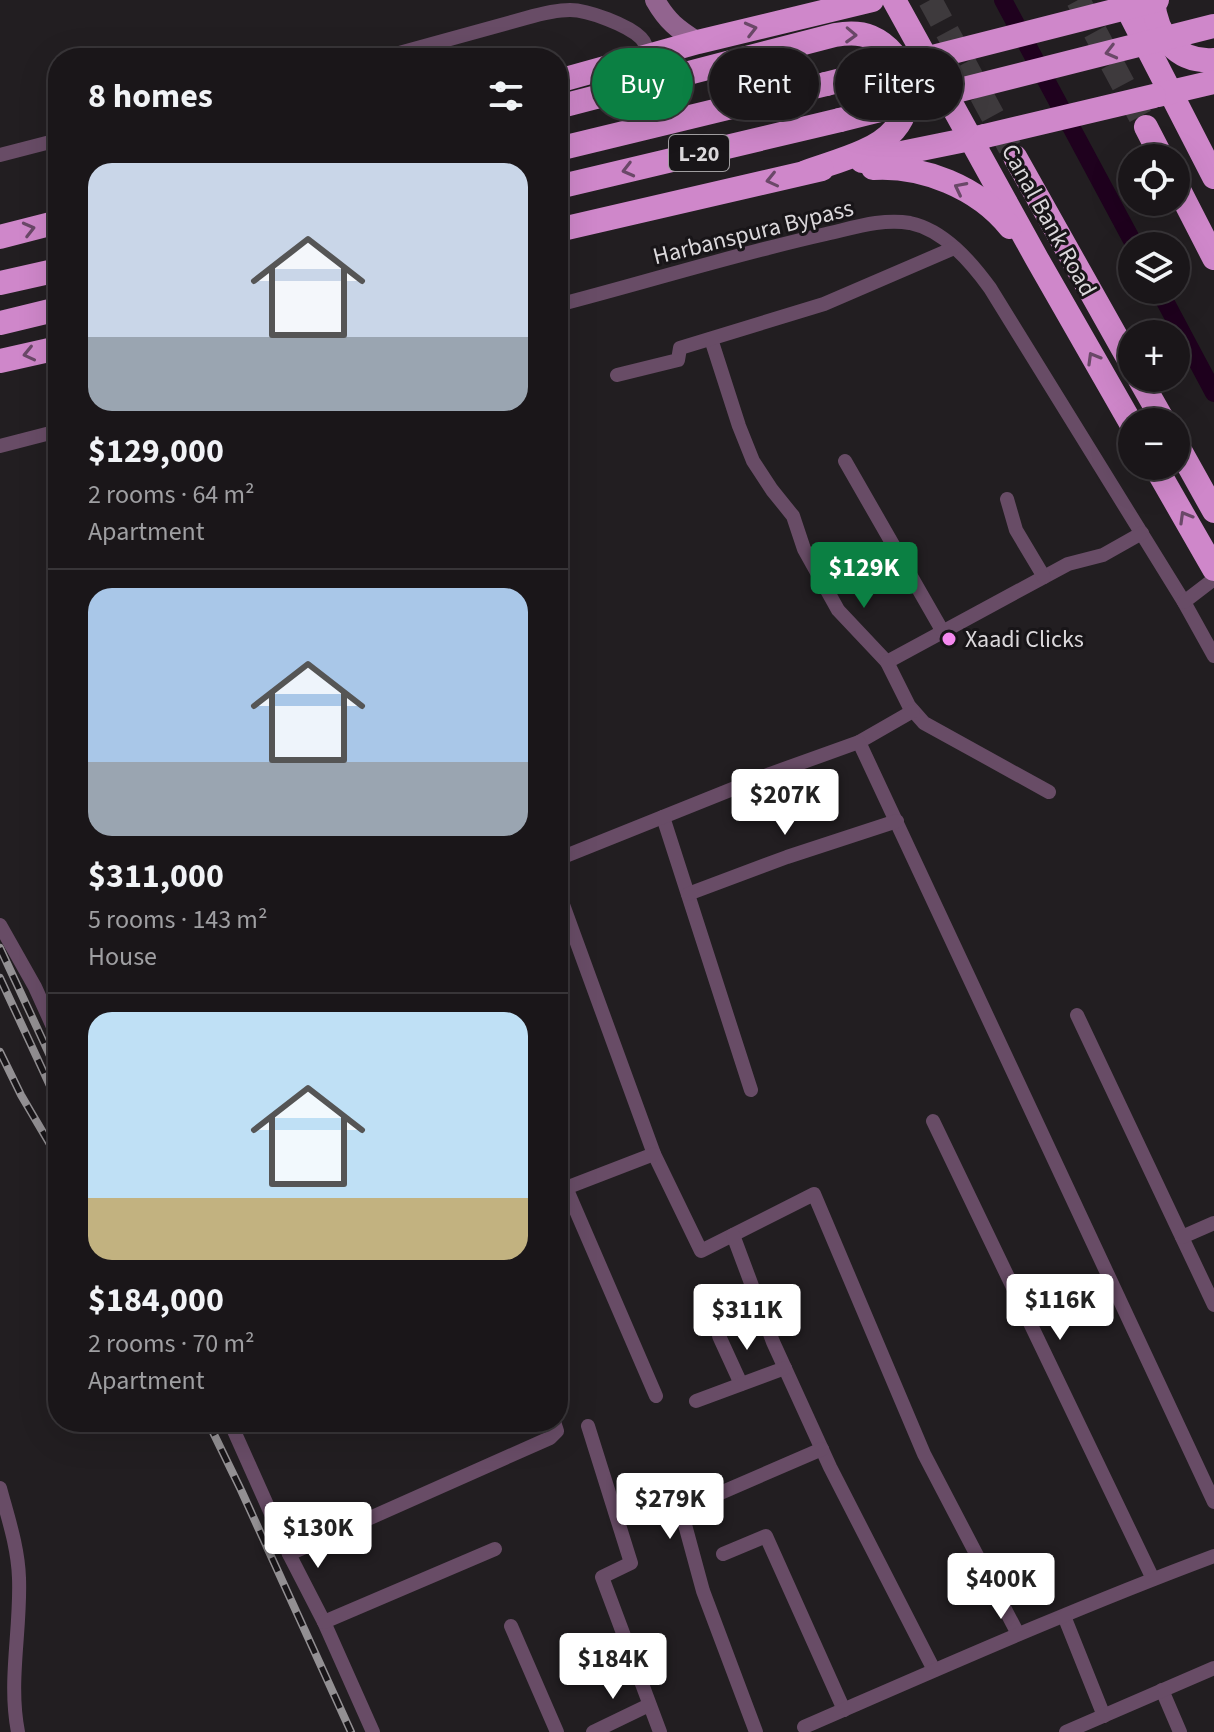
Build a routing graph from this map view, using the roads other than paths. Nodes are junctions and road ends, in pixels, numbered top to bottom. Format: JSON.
{"nodes":[{"id":1,"x":655,"y":0,"type":"edge"},
{"id":2,"x":824,"y":0,"type":"edge"},
{"id":3,"x":872,"y":0,"type":"edge"},
{"id":4,"x":894,"y":0,"type":"edge"},
{"id":5,"x":1123,"y":0,"type":"edge"},
{"id":6,"x":1155,"y":0,"type":"edge"},
{"id":7,"x":786,"y":20,"type":"junction"},
{"id":8,"x":1214,"y":26,"type":"edge"},
{"id":9,"x":698,"y":42,"type":"junction"},
{"id":10,"x":417,"y":48,"type":"edge"},
{"id":11,"x":646,"y":48,"type":"edge"},
{"id":12,"x":677,"y":48,"type":"edge"},
{"id":13,"x":888,"y":48,"type":"edge"},
{"id":14,"x":963,"y":49,"type":"edge"},
{"id":15,"x":1214,"y":60,"type":"edge"},
{"id":16,"x":592,"y":72,"type":"edge"},
{"id":17,"x":568,"y":78,"type":"edge"},
{"id":18,"x":835,"y":82,"type":"edge"},
{"id":19,"x":1214,"y":82,"type":"edge"},
{"id":20,"x":1162,"y":94,"type":"junction"},
{"id":21,"x":568,"y":104,"type":"edge"},
{"id":22,"x":900,"y":120,"type":"edge"},
{"id":23,"x":1146,"y":127,"type":"tunnel mouth"},
{"id":24,"x":978,"y":137,"type":"junction"},
{"id":25,"x":48,"y":143,"type":"edge"},
{"id":26,"x":1155,"y":144,"type":"edge"},
{"id":27,"x":568,"y":147,"type":"edge"},
{"id":28,"x":0,"y":155,"type":"edge"},
{"id":29,"x":1015,"y":157,"type":"tunnel mouth"},
{"id":30,"x":806,"y":172,"type":"junction"},
{"id":31,"x":1214,"y":177,"type":"edge"},
{"id":32,"x":568,"y":185,"type":"edge"},
{"id":33,"x":1190,"y":211,"type":"edge"},
{"id":34,"x":48,"y":225,"type":"edge"},
{"id":35,"x":568,"y":228,"type":"edge"},
{"id":36,"x":0,"y":237,"type":"edge"},
{"id":37,"x":954,"y":248,"type":"junction"},
{"id":38,"x":1214,"y":258,"type":"edge"},
{"id":39,"x":1037,"y":259,"type":"junction"},
{"id":40,"x":48,"y":272,"type":"edge"},
{"id":41,"x":0,"y":283,"type":"edge"},
{"id":42,"x":568,"y":302,"type":"edge"},
{"id":43,"x":48,"y":311,"type":"edge"},
{"id":44,"x":0,"y":323,"type":"edge"},
{"id":45,"x":711,"y":339,"type":"junction"},
{"id":46,"x":1118,"y":340,"type":"edge"},
{"id":47,"x":48,"y":350,"type":"edge"},
{"id":48,"x":0,"y":361,"type":"edge"},
{"id":49,"x":617,"y":375,"type":"dead end"},
{"id":50,"x":1122,"y":408,"type":"edge"},
{"id":51,"x":48,"y":434,"type":"edge"},
{"id":52,"x":0,"y":446,"type":"edge"},
{"id":53,"x":845,"y":461,"type":"dead end"},
{"id":54,"x":1190,"y":468,"type":"edge"},
{"id":55,"x":1163,"y":480,"type":"edge"},
{"id":56,"x":1007,"y":499,"type":"dead end"},
{"id":57,"x":1214,"y":511,"type":"edge"},
{"id":58,"x":1142,"y":533,"type":"junction"},
{"id":59,"x":1214,"y":569,"type":"edge"},
{"id":60,"x":1044,"y":577,"type":"junction"},
{"id":61,"x":1214,"y":579,"type":"edge"},
{"id":62,"x":1184,"y":602,"type":"junction"},
{"id":63,"x":943,"y":632,"type":"junction"},
{"id":64,"x":1214,"y":656,"type":"edge"},
{"id":65,"x":887,"y":662,"type":"junction"},
{"id":66,"x":913,"y":711,"type":"junction"},
{"id":67,"x":859,"y":742,"type":"junction"},
{"id":68,"x":1049,"y":792,"type":"dead end"},
{"id":69,"x":663,"y":817,"type":"junction"},
{"id":70,"x":897,"y":821,"type":"junction"},
{"id":71,"x":568,"y":855,"type":"edge"},
{"id":72,"x":688,"y":894,"type":"junction"},
{"id":73,"x":568,"y":918,"type":"edge"},
{"id":74,"x":0,"y":925,"type":"edge"},
{"id":75,"x":1077,"y":1015,"type":"dead end"},
{"id":76,"x":48,"y":1016,"type":"edge"},
{"id":77,"x":751,"y":1090,"type":"dead end"},
{"id":78,"x":933,"y":1121,"type":"dead end"},
{"id":79,"x":654,"y":1154,"type":"junction"},
{"id":80,"x":568,"y":1187,"type":"edge"},
{"id":81,"x":568,"y":1202,"type":"edge"},
{"id":82,"x":1214,"y":1223,"type":"edge"},
{"id":83,"x":733,"y":1235,"type":"junction"},
{"id":84,"x":1182,"y":1237,"type":"junction"},
{"id":85,"x":1214,"y":1305,"type":"edge"},
{"id":86,"x":719,"y":1336,"type":"dead end"},
{"id":87,"x":785,"y":1368,"type":"junction"},
{"id":88,"x":741,"y":1384,"type":"junction"},
{"id":89,"x":656,"y":1396,"type":"dead end"},
{"id":90,"x":696,"y":1401,"type":"dead end"},
{"id":91,"x":588,"y":1426,"type":"dead end"},
{"id":92,"x":234,"y":1432,"type":"edge"},
{"id":93,"x":556,"y":1432,"type":"edge"},
{"id":94,"x":822,"y":1449,"type":"junction"},
{"id":95,"x":0,"y":1488,"type":"edge"},
{"id":96,"x":1214,"y":1502,"type":"edge"},
{"id":97,"x":495,"y":1549,"type":"dead end"},
{"id":98,"x":289,"y":1554,"type":"junction"},
{"id":99,"x":723,"y":1554,"type":"dead end"},
{"id":100,"x":1214,"y":1556,"type":"edge"},
{"id":101,"x":1153,"y":1579,"type":"junction"},
{"id":102,"x":1064,"y":1616,"type":"junction"},
{"id":103,"x":324,"y":1622,"type":"junction"},
{"id":104,"x":511,"y":1626,"type":"dead end"},
{"id":105,"x":1018,"y":1634,"type":"junction"},
{"id":106,"x":1214,"y":1668,"type":"edge"},
{"id":107,"x":934,"y":1670,"type":"junction"},
{"id":108,"x":1162,"y":1690,"type":"junction"},
{"id":109,"x":649,"y":1705,"type":"junction"},
{"id":110,"x":844,"y":1710,"type":"junction"},
{"id":111,"x":1104,"y":1716,"type":"junction"},
{"id":112,"x":804,"y":1727,"type":"dead end"},
{"id":113,"x":1083,"y":1729,"type":"edge"},
{"id":114,"x":18,"y":1732,"type":"edge"},
{"id":115,"x":373,"y":1732,"type":"edge"},
{"id":116,"x":557,"y":1732,"type":"edge"},
{"id":117,"x":593,"y":1732,"type":"edge"},
{"id":118,"x":660,"y":1732,"type":"edge"},
{"id":119,"x":756,"y":1732,"type":"edge"},
{"id":120,"x":1066,"y":1732,"type":"edge"},
{"id":121,"x":1180,"y":1732,"type":"edge"}],
"edges":[{"from":1,"to":9,"type":"main road"},
{"from":2,"to":7,"type":"highway"},
{"from":3,"to":7,"type":"highway"},
{"from":4,"to":24,"type":"highway","name":"Canal Bank Road"},
{"from":5,"to":20,"type":"highway"},
{"from":6,"to":14,"type":"highway","number":"L-20","bridge":true},
{"from":6,"to":15,"type":"highway"},
{"from":9,"to":7,"type":"highway","one_way":true},
{"from":8,"to":32,"type":"highway","number":"L-20","one_way":true,"bridge":true},
{"from":9,"to":12,"type":"highway"},
{"from":10,"to":11,"type":"street"},
{"from":21,"to":13,"type":"highway","one_way":true},
{"from":16,"to":17,"type":"highway"},
{"from":18,"to":27,"type":"highway","number":"L-20","bridge":true},
{"from":19,"to":20,"type":"highway"},
{"from":20,"to":24,"type":"highway","bridge":true},
{"from":20,"to":31,"type":"highway"},
{"from":22,"to":30,"type":"highway"},
{"from":23,"to":26,"type":"highway"},
{"from":24,"to":30,"type":"highway"},
{"from":24,"to":39,"type":"highway","name":"Canal Bank Road"},
{"from":25,"to":28,"type":"street"},
{"from":29,"to":46,"type":"highway"},
{"from":30,"to":35,"type":"highway","one_way":true},
{"from":39,"to":30,"type":"highway","one_way":true},
{"from":33,"to":38,"type":"highway"},
{"from":36,"to":34,"type":"highway","one_way":true},
{"from":37,"to":42,"type":"street","name":"Harbanspura Bypass"},
{"from":37,"to":45,"type":"street"},
{"from":37,"to":58,"type":"street","name":"Harbanspura Bypass"},
{"from":50,"to":39,"type":"highway","name":"Canal Bank Road","one_way":true},
{"from":40,"to":41,"type":"highway"},
{"from":43,"to":44,"type":"highway"},
{"from":45,"to":49,"type":"street"},
{"from":45,"to":65,"type":"street"},
{"from":47,"to":48,"type":"highway","one_way":true},
{"from":51,"to":52,"type":"street"},
{"from":53,"to":63,"type":"street"},
{"from":54,"to":57,"type":"highway"},
{"from":59,"to":55,"type":"highway","one_way":true},
{"from":56,"to":60,"type":"street"},
{"from":58,"to":60,"type":"street"},
{"from":58,"to":62,"type":"street","name":"Harbanspura Bypass"},
{"from":60,"to":63,"type":"street"},
{"from":61,"to":62,"type":"street"},
{"from":62,"to":64,"type":"street","name":"Harbanspura Bypass"},
{"from":63,"to":65,"type":"street"},
{"from":65,"to":66,"type":"street"},
{"from":66,"to":67,"type":"street"},
{"from":66,"to":68,"type":"street"},
{"from":67,"to":69,"type":"street"},
{"from":67,"to":70,"type":"street"},
{"from":69,"to":71,"type":"street"},
{"from":69,"to":72,"type":"street"},
{"from":70,"to":72,"type":"street"},
{"from":70,"to":96,"type":"street"},
{"from":72,"to":77,"type":"street"},
{"from":73,"to":79,"type":"street"},
{"from":74,"to":76,"type":"street"},
{"from":75,"to":84,"type":"street"},
{"from":78,"to":101,"type":"street"},
{"from":79,"to":80,"type":"street"},
{"from":79,"to":83,"type":"street"},
{"from":81,"to":89,"type":"street"},
{"from":82,"to":84,"type":"street"},
{"from":83,"to":87,"type":"street"},
{"from":83,"to":105,"type":"street"},
{"from":84,"to":85,"type":"street"},
{"from":86,"to":88,"type":"street"},
{"from":87,"to":88,"type":"street"},
{"from":87,"to":94,"type":"street"},
{"from":88,"to":90,"type":"street"},
{"from":91,"to":109,"type":"street"},
{"from":92,"to":98,"type":"street"},
{"from":93,"to":98,"type":"street"},
{"from":94,"to":107,"type":"street"},
{"from":94,"to":119,"type":"street"},
{"from":95,"to":114,"type":"street"},
{"from":97,"to":103,"type":"street"},
{"from":98,"to":103,"type":"street"},
{"from":99,"to":110,"type":"street"},
{"from":100,"to":101,"type":"street"},
{"from":101,"to":102,"type":"street"},
{"from":102,"to":105,"type":"street"},
{"from":102,"to":111,"type":"street"},
{"from":103,"to":115,"type":"street"},
{"from":104,"to":116,"type":"street"},
{"from":105,"to":107,"type":"street"},
{"from":106,"to":108,"type":"street"},
{"from":107,"to":110,"type":"street"},
{"from":108,"to":111,"type":"street"},
{"from":108,"to":121,"type":"street"},
{"from":109,"to":117,"type":"street"},
{"from":109,"to":118,"type":"street"},
{"from":110,"to":112,"type":"street"},
{"from":111,"to":113,"type":"street"},
{"from":113,"to":120,"type":"street"}]}
